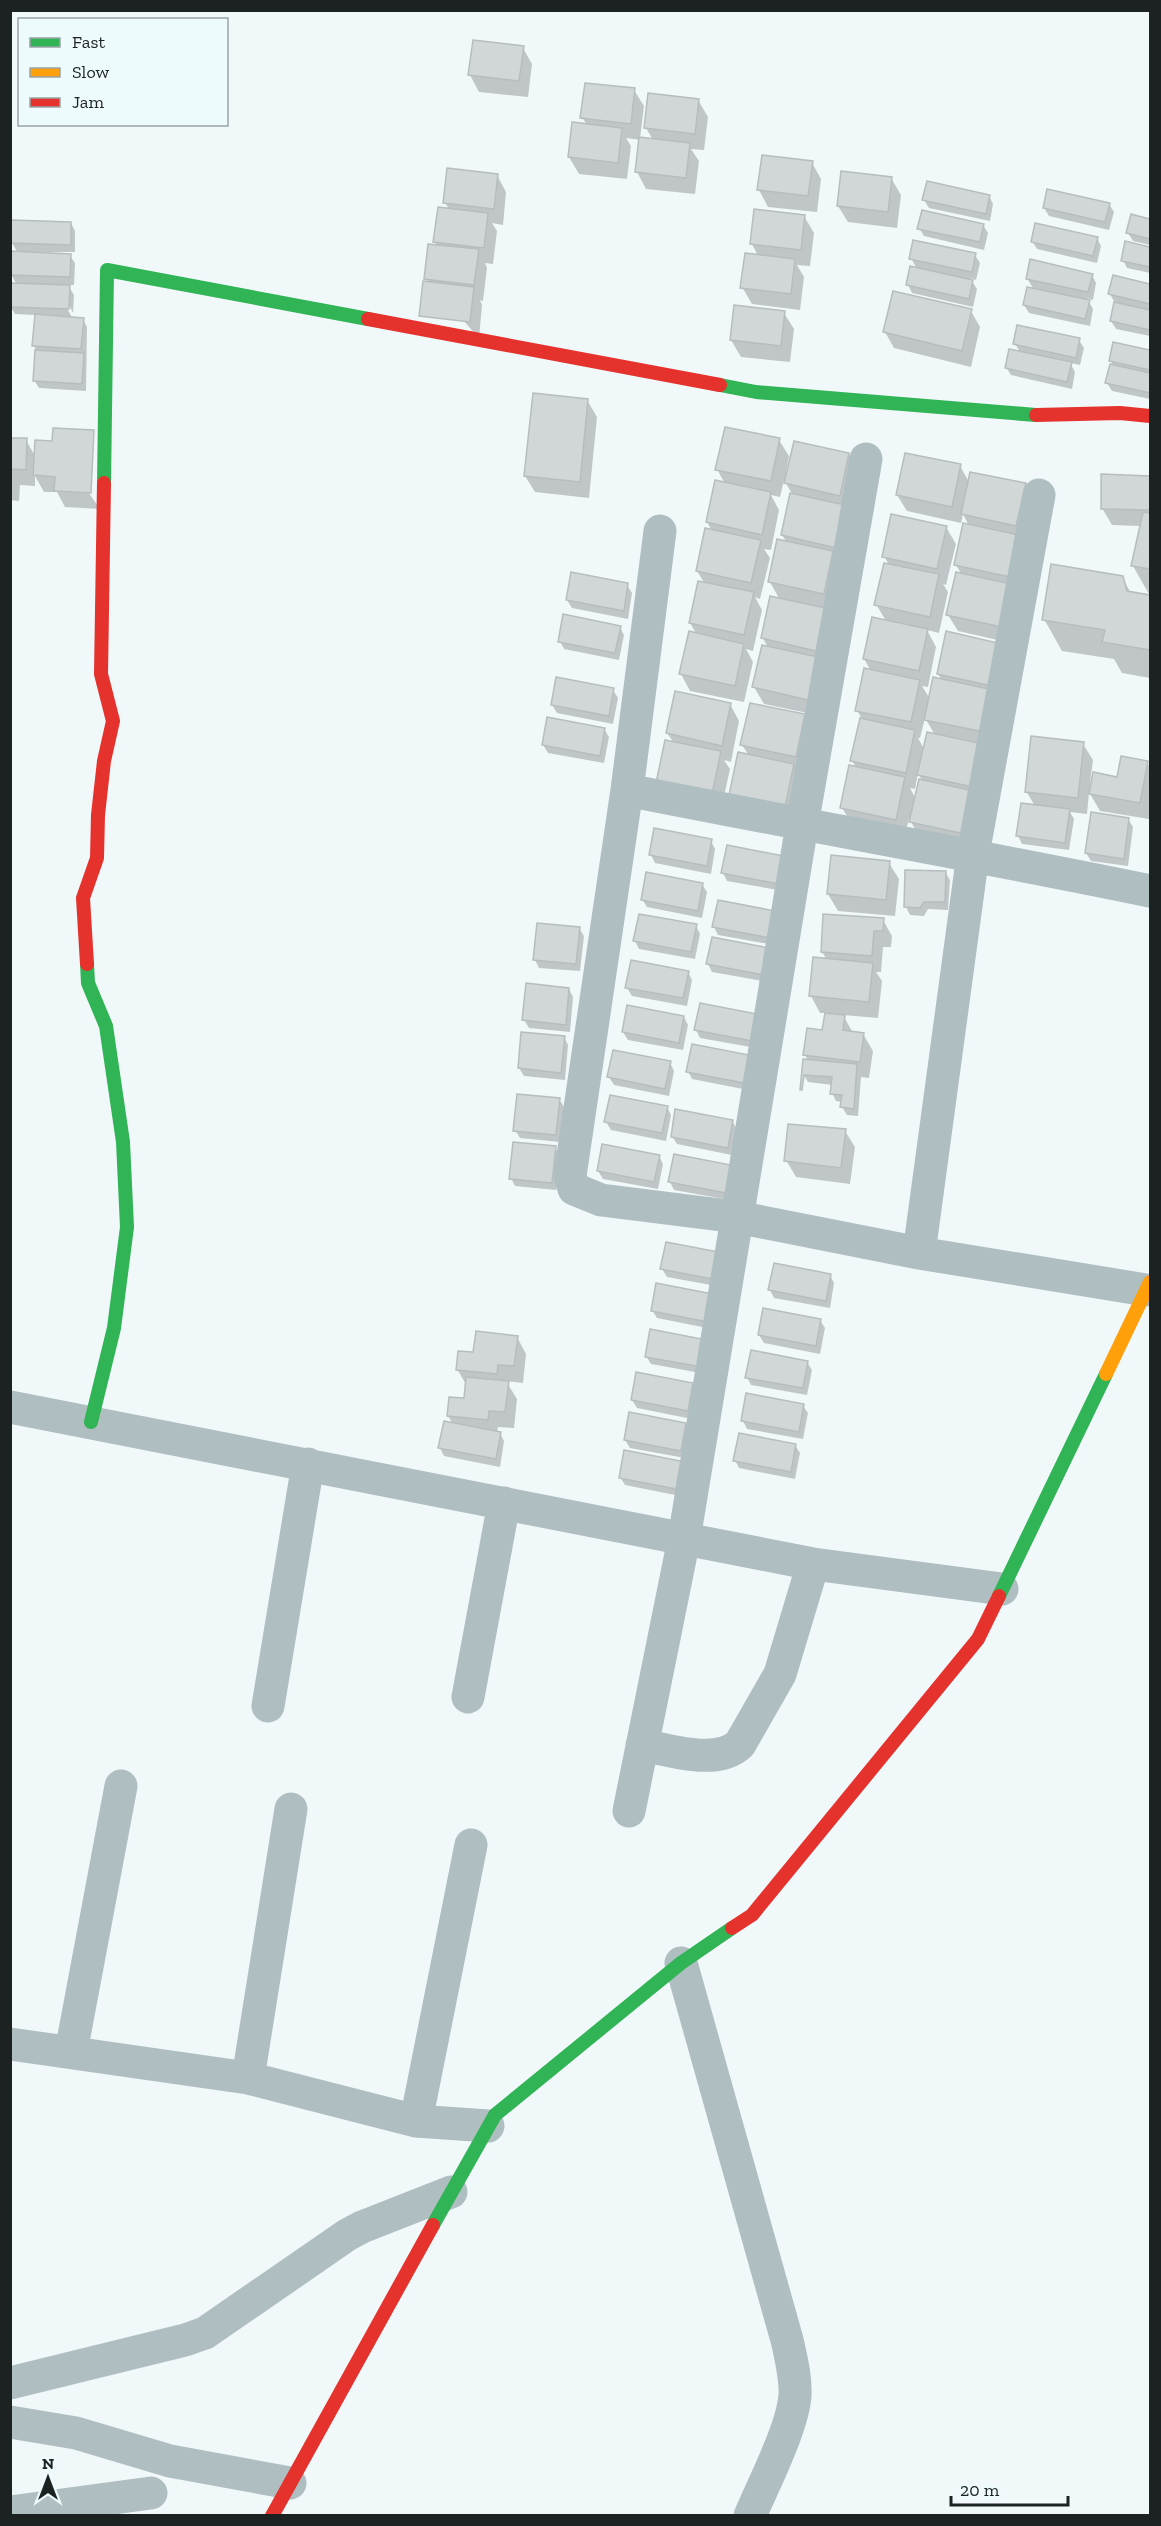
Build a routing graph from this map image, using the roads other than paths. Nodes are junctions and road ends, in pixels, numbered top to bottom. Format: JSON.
{"nodes":[{"id":1,"x":1150,"y":416,"type":"edge"},
{"id":2,"x":866,"y":459,"type":"dead end"},
{"id":3,"x":1039,"y":495,"type":"dead end"},
{"id":4,"x":660,"y":531,"type":"dead end"},
{"id":5,"x":627,"y":790,"type":"junction"},
{"id":6,"x":802,"y":825,"type":"junction"},
{"id":7,"x":973,"y":854,"type":"junction"},
{"id":8,"x":1150,"y":891,"type":"edge"},
{"id":9,"x":737,"y":1217,"type":"junction"},
{"id":10,"x":919,"y":1253,"type":"junction"},
{"id":11,"x":1148,"y":1286,"type":"edge"},
{"id":12,"x":10,"y":1407,"type":"edge"},
{"id":13,"x":91,"y":1422,"type":"junction"},
{"id":14,"x":308,"y":1464,"type":"junction"},
{"id":15,"x":504,"y":1503,"type":"junction"},
{"id":16,"x":684,"y":1539,"type":"junction"},
{"id":17,"x":813,"y":1564,"type":"junction"},
{"id":18,"x":1002,"y":1589,"type":"junction"},
{"id":19,"x":468,"y":1697,"type":"dead end"},
{"id":20,"x":268,"y":1706,"type":"dead end"},
{"id":21,"x":642,"y":1745,"type":"junction"},
{"id":22,"x":121,"y":1786,"type":"dead end"},
{"id":23,"x":291,"y":1809,"type":"dead end"},
{"id":24,"x":629,"y":1811,"type":"dead end"},
{"id":25,"x":471,"y":1845,"type":"dead end"},
{"id":26,"x":681,"y":1963,"type":"junction"},
{"id":27,"x":10,"y":2043,"type":"edge"},
{"id":28,"x":72,"y":2052,"type":"junction"},
{"id":29,"x":248,"y":2078,"type":"junction"},
{"id":30,"x":416,"y":2121,"type":"junction"},
{"id":31,"x":488,"y":2126,"type":"junction"},
{"id":32,"x":452,"y":2192,"type":"junction"},
{"id":33,"x":10,"y":2384,"type":"edge"},
{"id":34,"x":10,"y":2422,"type":"edge"},
{"id":35,"x":170,"y":2461,"type":"junction"},
{"id":36,"x":290,"y":2483,"type":"junction"},
{"id":37,"x":145,"y":2504,"type":"edge"},
{"id":38,"x":10,"y":2512,"type":"edge"},
{"id":39,"x":272,"y":2516,"type":"edge"},
{"id":40,"x":750,"y":2516,"type":"edge"}],
"edges":[{"from":1,"to":13,"type":"street"},
{"from":2,"to":6,"type":"street"},
{"from":3,"to":7,"type":"street"},
{"from":4,"to":5,"type":"street"},
{"from":5,"to":6,"type":"street"},
{"from":5,"to":9,"type":"street"},
{"from":6,"to":7,"type":"street"},
{"from":6,"to":9,"type":"street"},
{"from":7,"to":8,"type":"street"},
{"from":7,"to":10,"type":"street"},
{"from":9,"to":10,"type":"street"},
{"from":9,"to":16,"type":"street"},
{"from":10,"to":11,"type":"street"},
{"from":11,"to":18,"type":"street"},
{"from":12,"to":13,"type":"street"},
{"from":13,"to":14,"type":"street"},
{"from":14,"to":15,"type":"street"},
{"from":14,"to":20,"type":"street"},
{"from":15,"to":16,"type":"street"},
{"from":15,"to":19,"type":"street"},
{"from":16,"to":17,"type":"street"},
{"from":16,"to":21,"type":"street"},
{"from":17,"to":18,"type":"street"},
{"from":17,"to":21,"type":"street"},
{"from":18,"to":26,"type":"street"},
{"from":21,"to":24,"type":"street"},
{"from":22,"to":28,"type":"street"},
{"from":23,"to":29,"type":"street"},
{"from":25,"to":30,"type":"street"},
{"from":26,"to":31,"type":"street"},
{"from":26,"to":40,"type":"street"},
{"from":27,"to":28,"type":"street"},
{"from":28,"to":29,"type":"street"},
{"from":29,"to":30,"type":"street"},
{"from":30,"to":31,"type":"street"},
{"from":31,"to":32,"type":"street"},
{"from":32,"to":33,"type":"street"},
{"from":32,"to":36,"type":"street"},
{"from":34,"to":35,"type":"street"},
{"from":35,"to":36,"type":"street"},
{"from":35,"to":37,"type":"street"},
{"from":36,"to":39,"type":"street"},
{"from":37,"to":38,"type":"street"}]}
